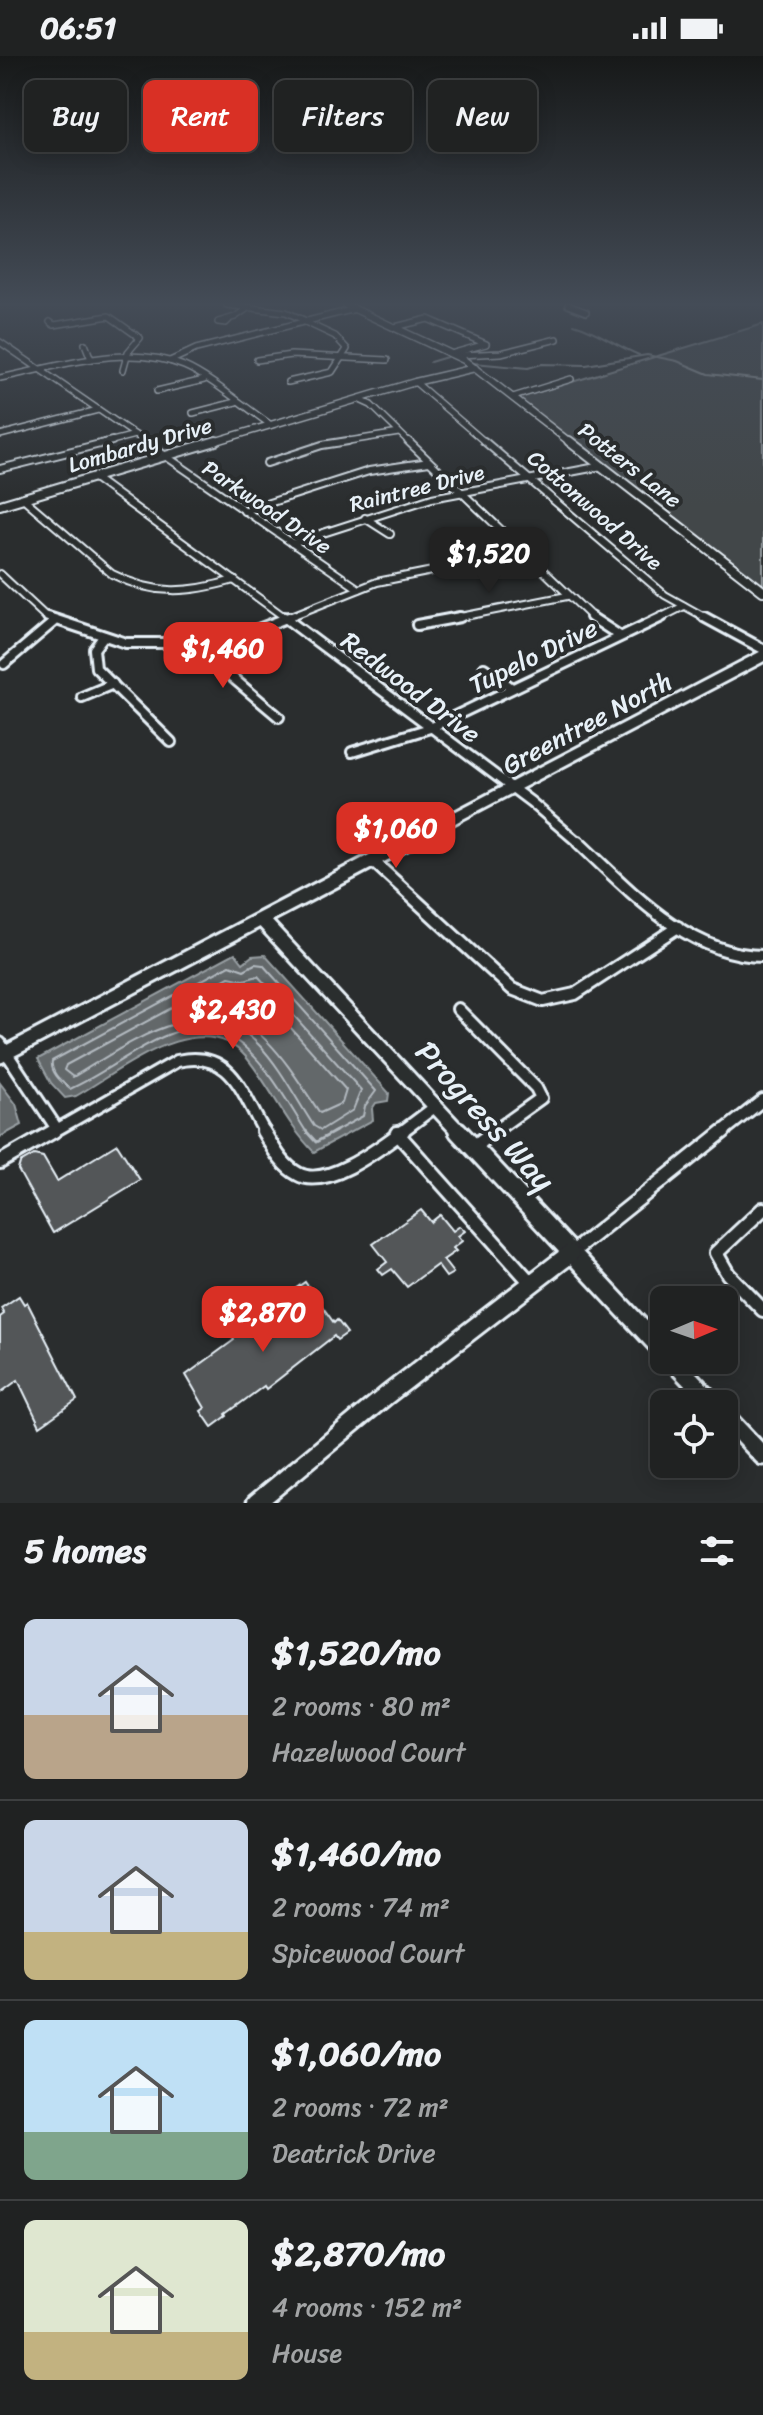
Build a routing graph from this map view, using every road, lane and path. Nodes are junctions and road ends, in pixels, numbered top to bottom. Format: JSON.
{"nodes":[{"id":1,"x":24,"y":373,"type":"edge"},
{"id":2,"x":44,"y":373,"type":"edge"},
{"id":3,"x":194,"y":373,"type":"edge"},
{"id":4,"x":330,"y":373,"type":"edge"},
{"id":5,"x":456,"y":373,"type":"edge"},
{"id":6,"x":481,"y":373,"type":"edge"},
{"id":7,"x":0,"y":378,"type":"edge"},
{"id":8,"x":571,"y":379,"type":"dead end"},
{"id":9,"x":204,"y":380,"type":"junction"},
{"id":10,"x":288,"y":382,"type":"dead end"},
{"id":11,"x":415,"y":382,"type":"junction"},
{"id":12,"x":157,"y":391,"type":"dead end"},
{"id":13,"x":513,"y":397,"type":"junction"},
{"id":14,"x":358,"y":399,"type":"junction"},
{"id":15,"x":236,"y":402,"type":"junction"},
{"id":16,"x":98,"y":410,"type":"junction"},
{"id":17,"x":193,"y":413,"type":"dead end"},
{"id":18,"x":271,"y":425,"type":"junction"},
{"id":19,"x":399,"y":433,"type":"junction"},
{"id":20,"x":0,"y":435,"type":"edge"},
{"id":21,"x":135,"y":435,"type":"junction"},
{"id":22,"x":166,"y":457,"type":"junction"},
{"id":23,"x":429,"y":462,"type":"junction"},
{"id":24,"x":267,"y":463,"type":"dead end"},
{"id":25,"x":602,"y":466,"type":"junction"},
{"id":26,"x":0,"y":469,"type":"edge"},
{"id":27,"x":93,"y":477,"type":"junction"},
{"id":28,"x":532,"y":479,"type":"junction"},
{"id":29,"x":461,"y":493,"type":"junction"},
{"id":30,"x":23,"y":498,"type":"junction"},
{"id":31,"x":0,"y":505,"type":"edge"},
{"id":32,"x":244,"y":511,"type":"junction"},
{"id":33,"x":365,"y":518,"type":"junction"},
{"id":34,"x":390,"y":534,"type":"dead end"},
{"id":35,"x":292,"y":543,"type":"junction"},
{"id":36,"x":523,"y":553,"type":"junction"},
{"id":37,"x":0,"y":574,"type":"edge"},
{"id":38,"x":234,"y":580,"type":"junction"},
{"id":39,"x":359,"y":589,"type":"junction"},
{"id":40,"x":763,"y":591,"type":"edge"},
{"id":41,"x":567,"y":596,"type":"junction"},
{"id":42,"x":684,"y":606,"type":"junction"},
{"id":43,"x":285,"y":617,"type":"junction"},
{"id":44,"x":56,"y":620,"type":"junction"},
{"id":45,"x":417,"y":625,"type":"dead end"},
{"id":46,"x":620,"y":636,"type":"junction"},
{"id":47,"x":103,"y":637,"type":"junction"},
{"id":48,"x":205,"y":641,"type":"junction"},
{"id":49,"x":763,"y":649,"type":"edge"},
{"id":50,"x":763,"y":656,"type":"edge"},
{"id":51,"x":4,"y":664,"type":"dead end"},
{"id":52,"x":484,"y":668,"type":"dead end"},
{"id":53,"x":113,"y":684,"type":"junction"},
{"id":54,"x":512,"y":688,"type":"junction"},
{"id":55,"x":82,"y":697,"type":"dead end"},
{"id":56,"x":279,"y":717,"type":"dead end"},
{"id":57,"x":430,"y":728,"type":"junction"},
{"id":58,"x":171,"y":742,"type":"dead end"},
{"id":59,"x":352,"y":752,"type":"dead end"},
{"id":60,"x":512,"y":787,"type":"junction"},
{"id":61,"x":373,"y":861,"type":"junction"},
{"id":62,"x":262,"y":920,"type":"junction"},
{"id":63,"x":678,"y":927,"type":"junction"},
{"id":64,"x":763,"y":956,"type":"edge"},
{"id":65,"x":458,"y":1009,"type":"dead end"},
{"id":66,"x":2,"y":1051,"type":"edge"},
{"id":67,"x":763,"y":1100,"type":"edge"},
{"id":68,"x":436,"y":1106,"type":"junction"},
{"id":69,"x":57,"y":1129,"type":"junction"},
{"id":70,"x":397,"y":1133,"type":"junction"},
{"id":71,"x":474,"y":1146,"type":"junction"},
{"id":72,"x":0,"y":1162,"type":"edge"},
{"id":73,"x":763,"y":1209,"type":"edge"},
{"id":74,"x":570,"y":1254,"type":"junction"},
{"id":75,"x":531,"y":1283,"type":"junction"},
{"id":76,"x":763,"y":1310,"type":"edge"},
{"id":77,"x":650,"y":1337,"type":"edge"},
{"id":78,"x":685,"y":1374,"type":"edge"},
{"id":79,"x":701,"y":1390,"type":"edge"},
{"id":80,"x":738,"y":1430,"type":"edge"},
{"id":81,"x":763,"y":1456,"type":"edge"},
{"id":82,"x":256,"y":1503,"type":"edge"}],
"edges":[{"from":1,"to":7,"type":"street"},
{"from":2,"to":16,"type":"street","name":"Parkwood Drive"},
{"from":3,"to":9,"type":"street"},
{"from":4,"to":10,"type":"street"},
{"from":5,"to":11,"type":"main road","name":"Lombardy Drive"},
{"from":6,"to":13,"type":"main road","name":"Potters Lane"},
{"from":8,"to":13,"type":"street"},
{"from":9,"to":12,"type":"street"},
{"from":9,"to":15,"type":"street"},
{"from":11,"to":14,"type":"main road","name":"Lombardy Drive"},
{"from":11,"to":28,"type":"street","name":"Cottonwood Drive"},
{"from":13,"to":25,"type":"main road","name":"Potters Lane"},
{"from":14,"to":18,"type":"main road","name":"Lombardy Drive"},
{"from":14,"to":19,"type":"street"},
{"from":15,"to":17,"type":"street"},
{"from":15,"to":18,"type":"street"},
{"from":16,"to":20,"type":"street"},
{"from":16,"to":21,"type":"street","name":"Parkwood Drive"},
{"from":18,"to":22,"type":"main road","name":"Lombardy Drive"},
{"from":19,"to":23,"type":"street"},
{"from":19,"to":24,"type":"street"},
{"from":21,"to":22,"type":"street","name":"Parkwood Drive"},
{"from":21,"to":26,"type":"street"},
{"from":22,"to":27,"type":"main road","name":"Lombardy Drive"},
{"from":22,"to":32,"type":"street","name":"Parkwood Drive"},
{"from":23,"to":29,"type":"street"},
{"from":23,"to":32,"type":"street"},
{"from":25,"to":28,"type":"street","name":"Raintree Drive"},
{"from":25,"to":40,"type":"main road","name":"Potters Lane"},
{"from":27,"to":30,"type":"main road","name":"Lombardy Drive"},
{"from":27,"to":38,"type":"street","name":"Redwood Drive"},
{"from":28,"to":29,"type":"street","name":"Raintree Drive"},
{"from":28,"to":42,"type":"street","name":"Cottonwood Drive"},
{"from":29,"to":33,"type":"street","name":"Raintree Drive"},
{"from":29,"to":36,"type":"street"},
{"from":30,"to":31,"type":"main road","name":"Lombardy Drive"},
{"from":30,"to":38,"type":"street"},
{"from":32,"to":35,"type":"street","name":"Parkwood Drive"},
{"from":33,"to":34,"type":"street"},
{"from":33,"to":35,"type":"street","name":"Raintree Drive"},
{"from":35,"to":39,"type":"street","name":"Parkwood Drive"},
{"from":36,"to":39,"type":"street"},
{"from":36,"to":41,"type":"street"},
{"from":37,"to":44,"type":"street"},
{"from":38,"to":43,"type":"street","name":"Redwood Drive"},
{"from":39,"to":43,"type":"street"},
{"from":41,"to":45,"type":"street"},
{"from":41,"to":46,"type":"street"},
{"from":42,"to":46,"type":"street","name":"Tupelo Drive"},
{"from":42,"to":49,"type":"street","name":"Cottonwood Drive"},
{"from":43,"to":48,"type":"street"},
{"from":43,"to":57,"type":"street","name":"Redwood Drive"},
{"from":44,"to":47,"type":"street"},
{"from":44,"to":51,"type":"street"},
{"from":46,"to":54,"type":"street","name":"Tupelo Drive"},
{"from":47,"to":48,"type":"street"},
{"from":47,"to":53,"type":"street"},
{"from":48,"to":56,"type":"street"},
{"from":50,"to":60,"type":"main road","name":"Greentree North"},
{"from":52,"to":54,"type":"street"},
{"from":53,"to":55,"type":"street"},
{"from":53,"to":58,"type":"street"},
{"from":54,"to":57,"type":"street","name":"Tupelo Drive"},
{"from":57,"to":59,"type":"street","name":"Tupelo Drive"},
{"from":57,"to":60,"type":"street","name":"Redwood Drive"},
{"from":60,"to":61,"type":"main road","name":"Greentree North"},
{"from":60,"to":63,"type":"street","name":"Redwood Drive"},
{"from":61,"to":62,"type":"main road","name":"Greentree North"},
{"from":61,"to":63,"type":"street"},
{"from":62,"to":66,"type":"main road","name":"Greentree North"},
{"from":62,"to":68,"type":"main road","name":"Progress Way"},
{"from":63,"to":64,"type":"street","name":"Redwood Drive"},
{"from":65,"to":71,"type":"street"},
{"from":66,"to":69,"type":"street"},
{"from":67,"to":74,"type":"street"},
{"from":68,"to":70,"type":"street"},
{"from":68,"to":71,"type":"main road","name":"Progress Way"},
{"from":69,"to":70,"type":"street"},
{"from":69,"to":72,"type":"street"},
{"from":70,"to":75,"type":"street"},
{"from":71,"to":74,"type":"main road","name":"Progress Way"},
{"from":73,"to":76,"type":"street"},
{"from":74,"to":75,"type":"main road"},
{"from":74,"to":77,"type":"main road","name":"Progress Way"},
{"from":75,"to":82,"type":"main road"},
{"from":78,"to":79,"type":"main road"},
{"from":80,"to":81,"type":"main road"}]}
